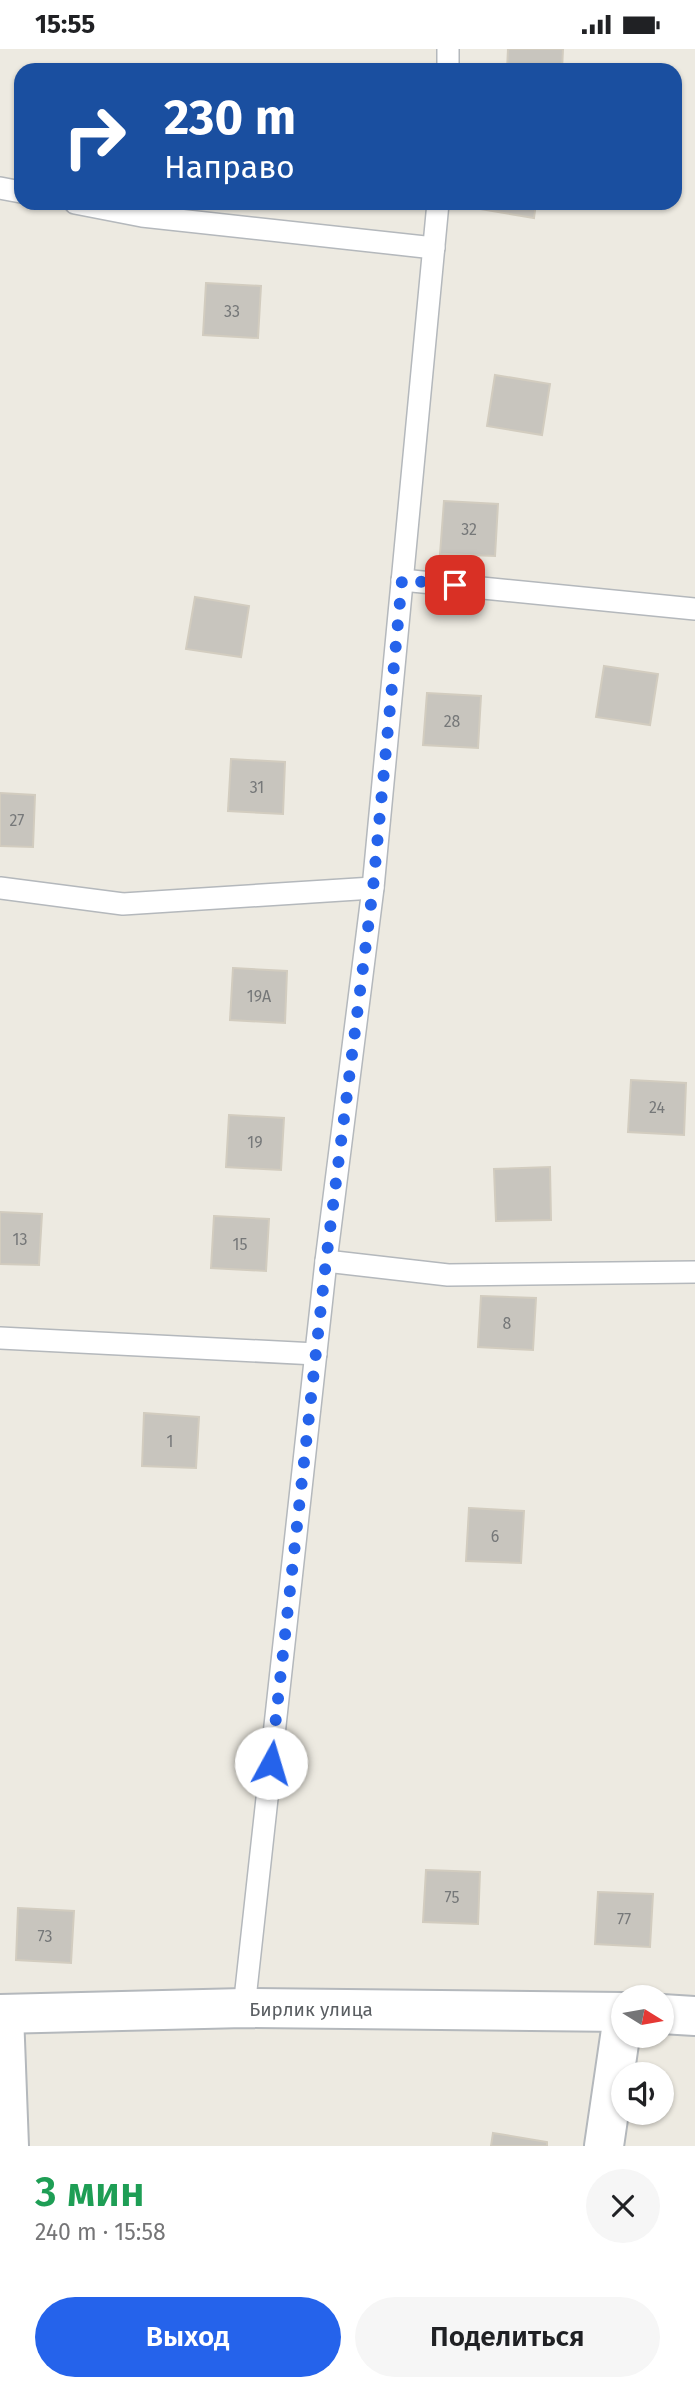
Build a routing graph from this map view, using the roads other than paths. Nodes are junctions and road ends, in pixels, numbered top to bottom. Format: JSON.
{"nodes":[{"id":1,"x":111,"y":210,"type":"edge"},
{"id":2,"x":437,"y":210,"type":"edge"},
{"id":3,"x":434,"y":248,"type":"junction"},
{"id":4,"x":402,"y":580,"type":"junction"},
{"id":5,"x":695,"y":608,"type":"edge"},
{"id":6,"x":0,"y":888,"type":"edge"},
{"id":7,"x":373,"y":888,"type":"junction"},
{"id":8,"x":326,"y":1261,"type":"junction"},
{"id":9,"x":695,"y":1272,"type":"edge"},
{"id":10,"x":0,"y":1338,"type":"edge"},
{"id":11,"x":316,"y":1354,"type":"junction"},
{"id":12,"x":244,"y":2008,"type":"junction"},
{"id":13,"x":2,"y":2014,"type":"edge"},
{"id":14,"x":611,"y":2014,"type":"edge"},
{"id":15,"x":674,"y":2015,"type":"edge"},
{"id":16,"x":695,"y":2017,"type":"edge"},
{"id":17,"x":618,"y":2048,"type":"edge"},
{"id":18,"x":9,"y":2146,"type":"edge"},
{"id":19,"x":604,"y":2146,"type":"edge"}],
"edges":[{"from":1,"to":3,"type":"lane"},
{"from":2,"to":3,"type":"lane"},
{"from":3,"to":4,"type":"lane"},
{"from":4,"to":5,"type":"lane"},
{"from":4,"to":7,"type":"lane"},
{"from":6,"to":7,"type":"lane"},
{"from":7,"to":8,"type":"lane"},
{"from":8,"to":9,"type":"lane"},
{"from":8,"to":11,"type":"lane"},
{"from":10,"to":11,"type":"lane"},
{"from":11,"to":12,"type":"lane"},
{"from":12,"to":13,"type":"street","name":"Бирлик улица"},
{"from":12,"to":14,"type":"street","name":"Бирлик улица"},
{"from":13,"to":18,"type":"street"},
{"from":15,"to":16,"type":"street"},
{"from":17,"to":19,"type":"street"}]}
